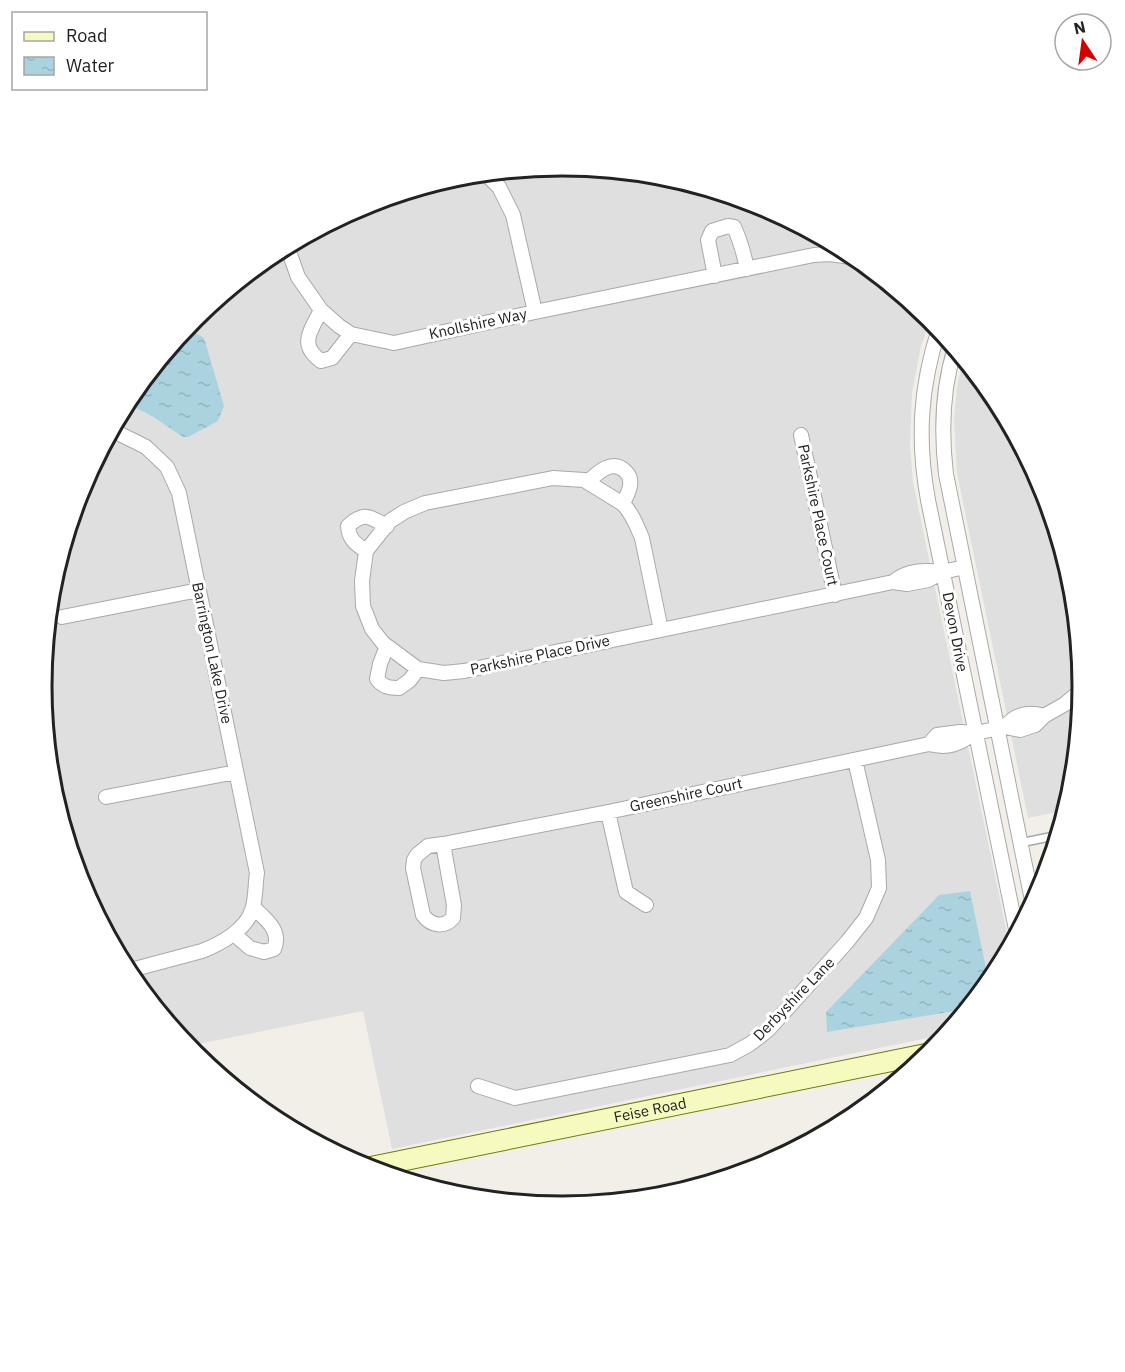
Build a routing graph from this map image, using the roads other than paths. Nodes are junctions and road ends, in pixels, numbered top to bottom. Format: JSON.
{"nodes":[{"id":1,"x":493,"y":181,"type":"edge"},
{"id":2,"x":290,"y":255,"type":"edge"},
{"id":3,"x":835,"y":255,"type":"edge"},
{"id":4,"x":747,"y":268,"type":"junction"},
{"id":5,"x":715,"y":276,"type":"junction"},
{"id":6,"x":321,"y":310,"type":"junction"},
{"id":7,"x":535,"y":312,"type":"junction"},
{"id":8,"x":351,"y":334,"type":"junction"},
{"id":9,"x":936,"y":339,"type":"edge"},
{"id":10,"x":952,"y":358,"type":"edge"},
{"id":11,"x":119,"y":434,"type":"edge"},
{"id":12,"x":801,"y":435,"type":"dead end"},
{"id":13,"x":588,"y":482,"type":"junction"},
{"id":14,"x":622,"y":504,"type":"junction"},
{"id":15,"x":387,"y":526,"type":"junction"},
{"id":16,"x":366,"y":551,"type":"junction"},
{"id":17,"x":964,"y":567,"type":"junction"},
{"id":18,"x":943,"y":572,"type":"junction"},
{"id":19,"x":199,"y":590,"type":"junction"},
{"id":20,"x":835,"y":595,"type":"junction"},
{"id":21,"x":62,"y":617,"type":"dead end"},
{"id":22,"x":661,"y":630,"type":"junction"},
{"id":23,"x":387,"y":646,"type":"junction"},
{"id":24,"x":418,"y":669,"type":"junction"},
{"id":25,"x":1072,"y":698,"type":"edge"},
{"id":26,"x":1000,"y":728,"type":"junction"},
{"id":27,"x":975,"y":733,"type":"junction"},
{"id":28,"x":855,"y":760,"type":"junction"},
{"id":29,"x":236,"y":772,"type":"junction"},
{"id":30,"x":106,"y":797,"type":"dead end"},
{"id":31,"x":608,"y":812,"type":"junction"},
{"id":32,"x":1049,"y":837,"type":"edge"},
{"id":33,"x":1020,"y":843,"type":"junction"},
{"id":34,"x":443,"y":844,"type":"junction"},
{"id":35,"x":999,"y":847,"type":"junction"},
{"id":36,"x":1030,"y":890,"type":"edge"},
{"id":37,"x":646,"y":905,"type":"dead end"},
{"id":38,"x":253,"y":907,"type":"junction"},
{"id":39,"x":1015,"y":922,"type":"edge"},
{"id":40,"x":234,"y":934,"type":"junction"},
{"id":41,"x":138,"y":968,"type":"edge"},
{"id":42,"x":912,"y":1057,"type":"edge"},
{"id":43,"x":478,"y":1086,"type":"dead end"},
{"id":44,"x":386,"y":1164,"type":"edge"}],
"edges":[{"from":1,"to":7,"type":"street"},
{"from":2,"to":6,"type":"street","name":"Knollshire Way"},
{"from":3,"to":4,"type":"street","name":"Knollshire Way"},
{"from":4,"to":5,"type":"street","name":"Knollshire Way"},
{"from":4,"to":5,"type":"street"},
{"from":5,"to":7,"type":"street","name":"Knollshire Way"},
{"from":6,"to":8,"type":"street","name":"Knollshire Way"},
{"from":6,"to":8,"type":"street"},
{"from":7,"to":8,"type":"street","name":"Knollshire Way"},
{"from":9,"to":18,"type":"street","name":"Devon Drive"},
{"from":10,"to":17,"type":"street","name":"Devon Drive"},
{"from":11,"to":19,"type":"street","name":"Barrington Lake Drive"},
{"from":12,"to":20,"type":"street","name":"Parkshire Place Court"},
{"from":13,"to":14,"type":"street"},
{"from":13,"to":14,"type":"street"},
{"from":13,"to":15,"type":"street"},
{"from":14,"to":22,"type":"street"},
{"from":15,"to":16,"type":"street"},
{"from":15,"to":16,"type":"street"},
{"from":16,"to":23,"type":"street","name":"Parkshire Place Drive"},
{"from":17,"to":18,"type":"street","name":"Parkshire Place Drive"},
{"from":17,"to":26,"type":"street","name":"Devon Drive"},
{"from":18,"to":20,"type":"street","name":"Parkshire Place Drive"},
{"from":18,"to":27,"type":"street","name":"Devon Drive"},
{"from":19,"to":21,"type":"street"},
{"from":19,"to":29,"type":"street","name":"Barrington Lake Drive"},
{"from":20,"to":22,"type":"street","name":"Parkshire Place Drive"},
{"from":22,"to":24,"type":"street","name":"Parkshire Place Drive"},
{"from":23,"to":24,"type":"street","name":"Parkshire Place Drive"},
{"from":23,"to":24,"type":"street"},
{"from":25,"to":26,"type":"street"},
{"from":26,"to":27,"type":"street","name":"Greenshire Court"},
{"from":26,"to":33,"type":"street","name":"Devon Drive"},
{"from":27,"to":28,"type":"street","name":"Greenshire Court"},
{"from":27,"to":35,"type":"street","name":"Devon Drive"},
{"from":28,"to":31,"type":"street","name":"Greenshire Court"},
{"from":28,"to":43,"type":"street","name":"Derbyshire Lane"},
{"from":29,"to":30,"type":"street"},
{"from":29,"to":38,"type":"street","name":"Barrington Lake Drive"},
{"from":31,"to":34,"type":"street","name":"Greenshire Court"},
{"from":31,"to":37,"type":"street"},
{"from":32,"to":33,"type":"lane"},
{"from":33,"to":35,"type":"street"},
{"from":33,"to":36,"type":"street","name":"Devon Drive"},
{"from":34,"to":34,"type":"street","name":"Greenshire Court"},
{"from":35,"to":39,"type":"street","name":"Devon Drive"},
{"from":38,"to":40,"type":"street","name":"Barrington Lake Drive"},
{"from":38,"to":40,"type":"street"},
{"from":40,"to":41,"type":"street","name":"Barrington Lake Drive"},
{"from":42,"to":44,"type":"street","name":"Feise Road"}]}
